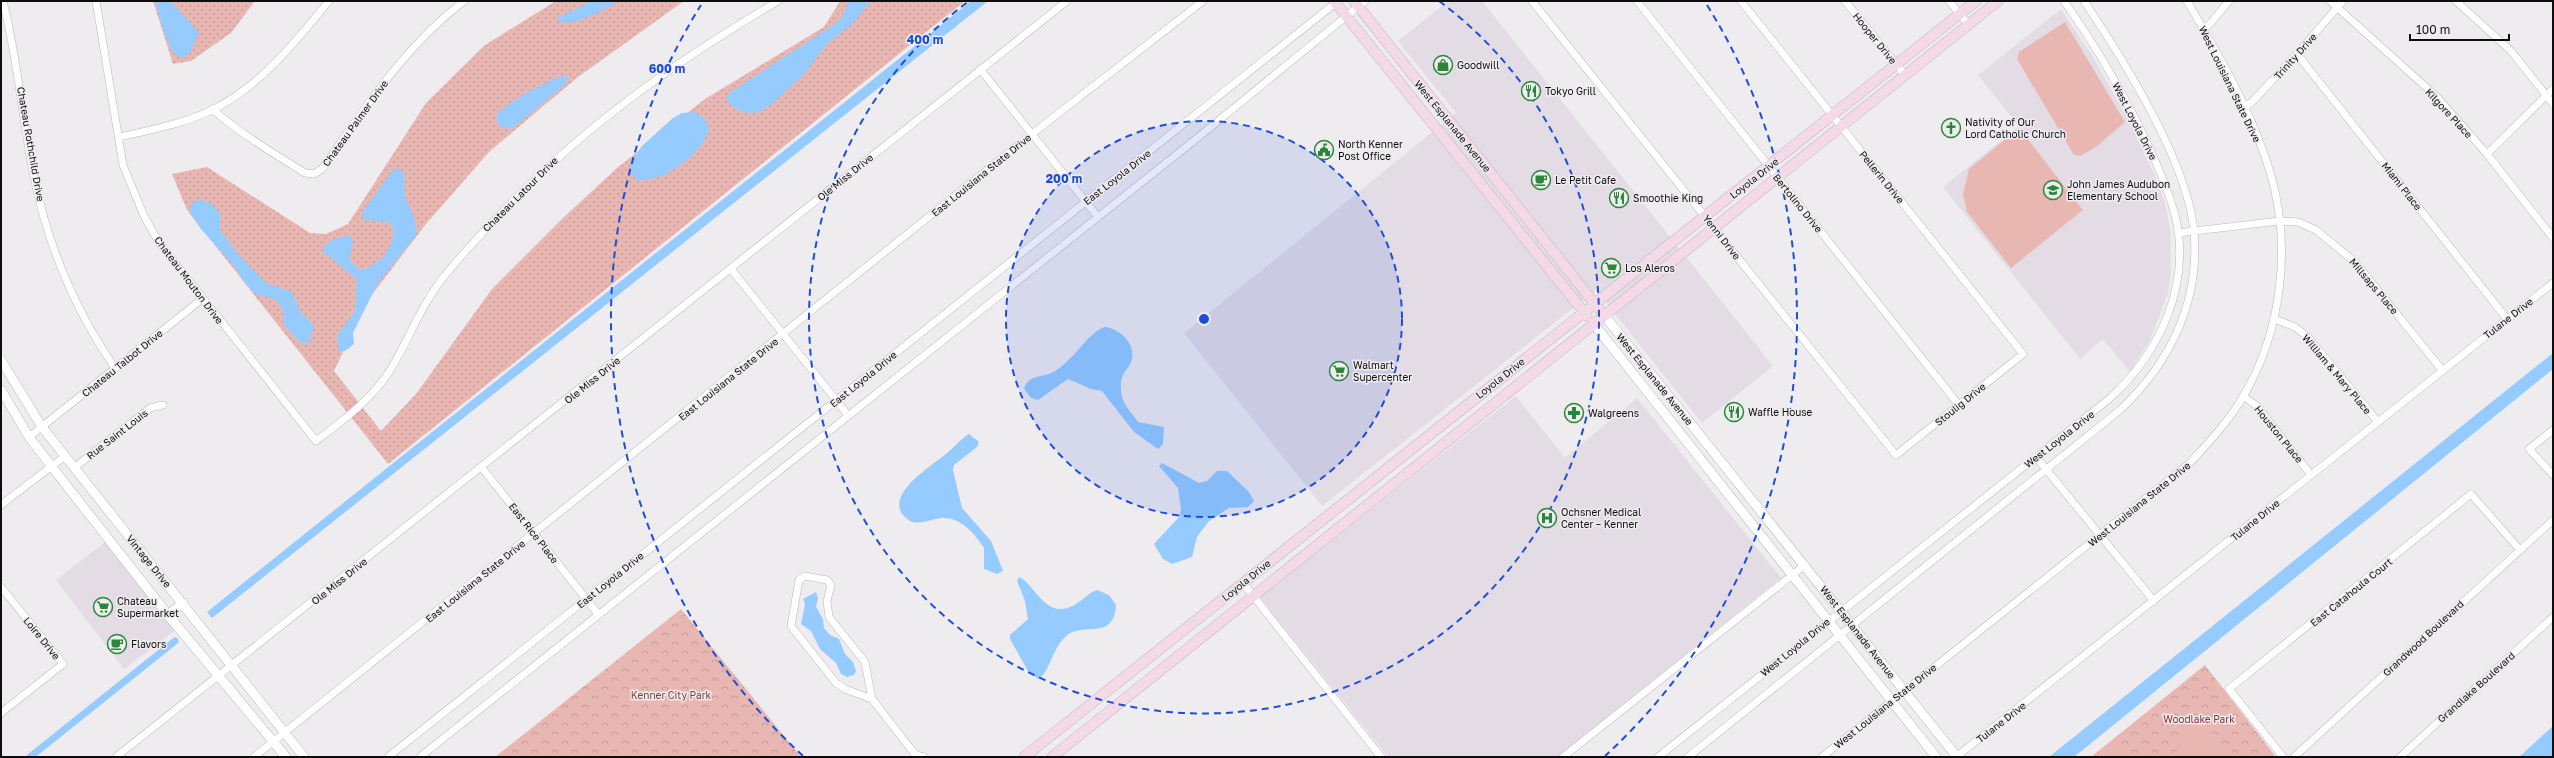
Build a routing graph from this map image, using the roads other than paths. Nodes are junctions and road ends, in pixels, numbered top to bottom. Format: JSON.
{"nodes":[{"id":1,"x":3,"y":1,"type":"edge"},
{"id":2,"x":96,"y":1,"type":"edge"},
{"id":3,"x":329,"y":1,"type":"edge"},
{"id":4,"x":464,"y":1,"type":"edge"},
{"id":5,"x":778,"y":1,"type":"edge"},
{"id":6,"x":1067,"y":1,"type":"edge"},
{"id":7,"x":1202,"y":1,"type":"edge"},
{"id":8,"x":1532,"y":1,"type":"edge"},
{"id":9,"x":1638,"y":1,"type":"edge"},
{"id":10,"x":1741,"y":1,"type":"edge"},
{"id":11,"x":1845,"y":1,"type":"edge"},
{"id":12,"x":1949,"y":1,"type":"edge"},
{"id":13,"x":1976,"y":1,"type":"edge"},
{"id":14,"x":1998,"y":1,"type":"edge"},
{"id":15,"x":2064,"y":1,"type":"edge"},
{"id":16,"x":2084,"y":1,"type":"edge"},
{"id":17,"x":2187,"y":1,"type":"edge"},
{"id":18,"x":2229,"y":1,"type":"edge"},
{"id":19,"x":2330,"y":1,"type":"edge"},
{"id":20,"x":2343,"y":1,"type":"edge"},
{"id":21,"x":2456,"y":1,"type":"edge"},
{"id":22,"x":1336,"y":2,"type":"edge"},
{"id":23,"x":1359,"y":3,"type":"edge"},
{"id":24,"x":2337,"y":8,"type":"junction"},
{"id":25,"x":1960,"y":14,"type":"junction"},
{"id":26,"x":1346,"y":16,"type":"junction"},
{"id":27,"x":1968,"y":24,"type":"junction"},
{"id":28,"x":2203,"y":28,"type":"junction"},
{"id":29,"x":1392,"y":50,"type":"junction"},
{"id":30,"x":2297,"y":54,"type":"junction"},
{"id":31,"x":1380,"y":59,"type":"junction"},
{"id":32,"x":1896,"y":64,"type":"junction"},
{"id":33,"x":980,"y":69,"type":"junction"},
{"id":34,"x":1905,"y":75,"type":"junction"},
{"id":35,"x":2553,"y":89,"type":"edge"},
{"id":36,"x":2546,"y":96,"type":"junction"},
{"id":37,"x":2553,"y":104,"type":"edge"},
{"id":38,"x":2244,"y":107,"type":"junction"},
{"id":39,"x":212,"y":110,"type":"junction"},
{"id":40,"x":1440,"y":110,"type":"junction"},
{"id":41,"x":1832,"y":115,"type":"junction"},
{"id":42,"x":1428,"y":120,"type":"junction"},
{"id":43,"x":1842,"y":127,"type":"junction"},
{"id":44,"x":1032,"y":134,"type":"junction"},
{"id":45,"x":119,"y":137,"type":"junction"},
{"id":46,"x":2487,"y":154,"type":"junction"},
{"id":47,"x":1769,"y":166,"type":"junction"},
{"id":48,"x":1486,"y":167,"type":"junction"},
{"id":49,"x":1474,"y":176,"type":"junction"},
{"id":50,"x":1777,"y":176,"type":"junction"},
{"id":51,"x":1086,"y":202,"type":"junction"},
{"id":52,"x":1705,"y":216,"type":"junction"},
{"id":53,"x":1098,"y":217,"type":"junction"},
{"id":54,"x":2279,"y":221,"type":"junction"},
{"id":55,"x":1531,"y":223,"type":"junction"},
{"id":56,"x":1714,"y":227,"type":"junction"},
{"id":57,"x":2194,"y":231,"type":"junction"},
{"id":58,"x":1519,"y":232,"type":"junction"},
{"id":59,"x":2178,"y":233,"type":"junction"},
{"id":60,"x":2553,"y":238,"type":"edge"},
{"id":61,"x":731,"y":269,"type":"junction"},
{"id":62,"x":2553,"y":283,"type":"edge"},
{"id":63,"x":1618,"y":285,"type":"junction"},
{"id":64,"x":1627,"y":296,"type":"junction"},
{"id":65,"x":202,"y":299,"type":"junction"},
{"id":66,"x":1594,"y":304,"type":"junction"},
{"id":67,"x":1584,"y":312,"type":"junction"},
{"id":68,"x":1604,"y":315,"type":"junction"},
{"id":69,"x":2274,"y":319,"type":"junction"},
{"id":70,"x":2507,"y":319,"type":"junction"},
{"id":71,"x":1593,"y":324,"type":"junction"},
{"id":72,"x":784,"y":335,"type":"junction"},
{"id":73,"x":2023,"y":354,"type":"joint"},
{"id":74,"x":1,"y":360,"type":"edge"},
{"id":75,"x":115,"y":368,"type":"junction"},
{"id":76,"x":2442,"y":370,"type":"junction"},
{"id":77,"x":1,"y":390,"type":"edge"},
{"id":78,"x":2243,"y":396,"type":"junction"},
{"id":79,"x":836,"y":400,"type":"junction"},
{"id":80,"x":163,"y":405,"type":"dead end"},
{"id":81,"x":1959,"y":405,"type":"junction"},
{"id":82,"x":848,"y":415,"type":"junction"},
{"id":83,"x":2378,"y":422,"type":"junction"},
{"id":84,"x":42,"y":426,"type":"junction"},
{"id":85,"x":2553,"y":430,"type":"edge"},
{"id":86,"x":29,"y":437,"type":"junction"},
{"id":87,"x":316,"y":441,"type":"joint"},
{"id":88,"x":1896,"y":455,"type":"joint"},
{"id":89,"x":65,"y":456,"type":"junction"},
{"id":90,"x":2036,"y":457,"type":"junction"},
{"id":91,"x":52,"y":467,"type":"junction"},
{"id":92,"x":74,"y":468,"type":"junction"},
{"id":93,"x":482,"y":468,"type":"junction"},
{"id":94,"x":2046,"y":469,"type":"junction"},
{"id":95,"x":2312,"y":475,"type":"junction"},
{"id":96,"x":2553,"y":475,"type":"edge"},
{"id":97,"x":1342,"y":503,"type":"junction"},
{"id":98,"x":1,"y":505,"type":"edge"},
{"id":99,"x":1353,"y":517,"type":"junction"},
{"id":100,"x":2553,"y":520,"type":"edge"},
{"id":101,"x":534,"y":534,"type":"junction"},
{"id":102,"x":2100,"y":536,"type":"junction"},
{"id":103,"x":2520,"y":550,"type":"junction"},
{"id":104,"x":1804,"y":565,"type":"junction"},
{"id":105,"x":1793,"y":574,"type":"junction"},
{"id":106,"x":1243,"y":583,"type":"junction"},
{"id":107,"x":1,"y":587,"type":"edge"},
{"id":108,"x":1253,"y":597,"type":"junction"},
{"id":109,"x":586,"y":599,"type":"junction"},
{"id":110,"x":2154,"y":601,"type":"junction"},
{"id":111,"x":183,"y":603,"type":"junction"},
{"id":112,"x":1842,"y":610,"type":"junction"},
{"id":113,"x":598,"y":614,"type":"junction"},
{"id":114,"x":168,"y":615,"type":"junction"},
{"id":115,"x":2553,"y":617,"type":"edge"},
{"id":116,"x":1829,"y":620,"type":"junction"},
{"id":117,"x":1853,"y":626,"type":"junction"},
{"id":118,"x":1841,"y":636,"type":"junction"},
{"id":119,"x":1155,"y":653,"type":"junction"},
{"id":120,"x":232,"y":666,"type":"junction"},
{"id":121,"x":1165,"y":666,"type":"junction"},
{"id":122,"x":219,"y":677,"type":"junction"},
{"id":123,"x":1904,"y":691,"type":"junction"},
{"id":124,"x":872,"y":699,"type":"junction"},
{"id":125,"x":1891,"y":701,"type":"junction"},
{"id":126,"x":1,"y":713,"type":"edge"},
{"id":127,"x":284,"y":733,"type":"junction"},
{"id":128,"x":1055,"y":733,"type":"junction"},
{"id":129,"x":274,"y":742,"type":"junction"},
{"id":130,"x":1065,"y":746,"type":"junction"},
{"id":131,"x":916,"y":756,"type":"edge"},
{"id":132,"x":116,"y":757,"type":"edge"},
{"id":133,"x":254,"y":757,"type":"edge"},
{"id":134,"x":286,"y":757,"type":"edge"},
{"id":135,"x":304,"y":757,"type":"edge"},
{"id":136,"x":388,"y":757,"type":"edge"},
{"id":137,"x":420,"y":757,"type":"edge"},
{"id":138,"x":924,"y":757,"type":"edge"},
{"id":139,"x":1024,"y":757,"type":"edge"},
{"id":140,"x":1052,"y":757,"type":"edge"},
{"id":141,"x":1381,"y":757,"type":"edge"},
{"id":142,"x":1563,"y":757,"type":"edge"},
{"id":143,"x":1658,"y":757,"type":"edge"},
{"id":144,"x":1688,"y":757,"type":"edge"},
{"id":145,"x":1822,"y":757,"type":"edge"},
{"id":146,"x":1936,"y":757,"type":"edge"},
{"id":147,"x":1956,"y":757,"type":"edge"},
{"id":148,"x":2283,"y":757,"type":"edge"},
{"id":149,"x":2294,"y":757,"type":"edge"},
{"id":150,"x":2400,"y":757,"type":"edge"}],
"edges":[{"from":1,"to":75,"type":"street","name":"Chateau Rothchild Drive"},
{"from":2,"to":45,"type":"street","name":"Chateau Mouton Drive"},
{"from":3,"to":39,"type":"street"},
{"from":4,"to":39,"type":"street","name":"Chateau Palmer Drive"},
{"from":5,"to":87,"type":"street","name":"Chateau Latour Drive"},
{"from":6,"to":33,"type":"street","name":"Ole Miss Drive"},
{"from":7,"to":44,"type":"street","name":"East Louisiana State Drive"},
{"from":8,"to":52,"type":"street","name":"Yenni Drive"},
{"from":9,"to":47,"type":"street","name":"Bertolino Drive"},
{"from":10,"to":41,"type":"street","name":"Pellerin Drive"},
{"from":11,"to":32,"type":"street","name":"Hooper Drive"},
{"from":12,"to":25,"type":"street"},
{"from":13,"to":25,"type":"main road","name":"Loyola Drive"},
{"from":14,"to":27,"type":"main road","name":"Loyola Drive"},
{"from":15,"to":59,"type":"street","name":"West Loyola Drive"},
{"from":16,"to":57,"type":"street","name":"West Loyola Drive"},
{"from":17,"to":28,"type":"street","name":"West Louisiana State Drive"},
{"from":18,"to":28,"type":"street"},
{"from":19,"to":24,"type":"street","name":"Kilgore Place"},
{"from":20,"to":24,"type":"street","name":"Trinity Drive"},
{"from":21,"to":36,"type":"street"},
{"from":22,"to":26,"type":"main road","name":"West Esplanade Avenue"},
{"from":22,"to":51,"type":"street","name":"East Loyola Drive"},
{"from":23,"to":26,"type":"street","name":"East Loyola Drive"},
{"from":23,"to":29,"type":"main road","name":"West Esplanade Avenue"},
{"from":24,"to":30,"type":"street","name":"Trinity Drive"},
{"from":24,"to":46,"type":"street","name":"Kilgore Place"},
{"from":25,"to":27,"type":"street"},
{"from":25,"to":32,"type":"main road","name":"Loyola Drive"},
{"from":26,"to":31,"type":"main road","name":"West Esplanade Avenue"},
{"from":26,"to":53,"type":"street","name":"East Loyola Drive"},
{"from":27,"to":34,"type":"main road","name":"Loyola Drive"},
{"from":28,"to":38,"type":"street","name":"West Louisiana State Drive"},
{"from":29,"to":31,"type":"main road"},
{"from":29,"to":40,"type":"main road","name":"West Esplanade Avenue"},
{"from":30,"to":38,"type":"street","name":"Trinity Drive"},
{"from":30,"to":70,"type":"street","name":"Miami Place"},
{"from":31,"to":42,"type":"main road","name":"West Esplanade Avenue"},
{"from":32,"to":34,"type":"street","name":"Hooper Drive"},
{"from":32,"to":41,"type":"main road","name":"Loyola Drive"},
{"from":33,"to":44,"type":"street"},
{"from":33,"to":61,"type":"street","name":"Ole Miss Drive"},
{"from":34,"to":43,"type":"main road","name":"Loyola Drive"},
{"from":35,"to":36,"type":"street"},
{"from":36,"to":37,"type":"street"},
{"from":36,"to":46,"type":"street"},
{"from":38,"to":54,"type":"street","name":"West Louisiana State Drive"},
{"from":39,"to":45,"type":"street"},
{"from":40,"to":42,"type":"main road"},
{"from":40,"to":48,"type":"main road","name":"West Esplanade Avenue"},
{"from":41,"to":43,"type":"street","name":"Pellerin Drive"},
{"from":41,"to":47,"type":"main road","name":"Loyola Drive"},
{"from":42,"to":49,"type":"main road","name":"West Esplanade Avenue"},
{"from":43,"to":50,"type":"main road","name":"Loyola Drive"},
{"from":43,"to":73,"type":"street","name":"Pellerin Drive"},
{"from":44,"to":51,"type":"street"},
{"from":44,"to":72,"type":"street","name":"East Louisiana State Drive"},
{"from":45,"to":65,"type":"street","name":"Chateau Mouton Drive"},
{"from":46,"to":60,"type":"street","name":"Kilgore Place"},
{"from":47,"to":50,"type":"street","name":"Bertolino Drive"},
{"from":47,"to":52,"type":"main road","name":"Loyola Drive"},
{"from":48,"to":49,"type":"main road"},
{"from":48,"to":55,"type":"main road","name":"West Esplanade Avenue"},
{"from":49,"to":58,"type":"main road","name":"West Esplanade Avenue"},
{"from":50,"to":56,"type":"main road","name":"Loyola Drive"},
{"from":50,"to":81,"type":"street","name":"Bertolino Drive"},
{"from":51,"to":53,"type":"street"},
{"from":51,"to":79,"type":"street","name":"East Loyola Drive"},
{"from":52,"to":56,"type":"street","name":"Yenni Drive"},
{"from":52,"to":63,"type":"main road","name":"Loyola Drive"},
{"from":53,"to":82,"type":"street","name":"East Loyola Drive"},
{"from":54,"to":57,"type":"street","name":"Millsaps Place"},
{"from":54,"to":69,"type":"street","name":"West Louisiana State Drive"},
{"from":54,"to":76,"type":"street","name":"Millsaps Place"},
{"from":55,"to":58,"type":"main road"},
{"from":55,"to":66,"type":"main road","name":"West Esplanade Avenue"},
{"from":56,"to":64,"type":"main road","name":"Loyola Drive"},
{"from":56,"to":88,"type":"street","name":"Yenni Drive"},
{"from":57,"to":59,"type":"street","name":"Millsaps Place"},
{"from":57,"to":94,"type":"street","name":"West Loyola Drive"},
{"from":58,"to":67,"type":"main road","name":"West Esplanade Avenue"},
{"from":59,"to":90,"type":"street","name":"West Loyola Drive"},
{"from":61,"to":72,"type":"street"},
{"from":61,"to":93,"type":"street","name":"Ole Miss Drive"},
{"from":62,"to":70,"type":"street","name":"Tulane Drive"},
{"from":63,"to":64,"type":"main road"},
{"from":63,"to":66,"type":"main road","name":"Loyola Drive"},
{"from":64,"to":68,"type":"main road","name":"Loyola Drive"},
{"from":65,"to":75,"type":"street","name":"Chateau Talbot Drive"},
{"from":65,"to":87,"type":"street","name":"Chateau Mouton Drive"},
{"from":66,"to":67,"type":"main road","name":"Loyola Drive"},
{"from":66,"to":68,"type":"main road","name":"West Esplanade Avenue"},
{"from":67,"to":71,"type":"main road","name":"West Esplanade Avenue"},
{"from":67,"to":97,"type":"main road","name":"Loyola Drive"},
{"from":68,"to":71,"type":"main road","name":"Loyola Drive"},
{"from":68,"to":104,"type":"street","name":"West Esplanade Avenue"},
{"from":69,"to":78,"type":"street","name":"West Louisiana State Drive"},
{"from":69,"to":83,"type":"street","name":"William & Mary Place"},
{"from":70,"to":76,"type":"street","name":"Tulane Drive"},
{"from":71,"to":99,"type":"main road","name":"Loyola Drive"},
{"from":71,"to":105,"type":"street","name":"West Esplanade Avenue"},
{"from":72,"to":79,"type":"street"},
{"from":72,"to":101,"type":"street","name":"East Louisiana State Drive"},
{"from":73,"to":81,"type":"street","name":"Stoulig Drive"},
{"from":74,"to":84,"type":"street","name":"Vintage Drive"},
{"from":75,"to":84,"type":"street","name":"Chateau Talbot Drive"},
{"from":76,"to":83,"type":"street","name":"Tulane Drive"},
{"from":77,"to":86,"type":"street","name":"Vintage Drive"},
{"from":78,"to":95,"type":"street","name":"Houston Place"},
{"from":78,"to":102,"type":"street","name":"West Louisiana State Drive"},
{"from":79,"to":82,"type":"street"},
{"from":79,"to":109,"type":"street","name":"East Loyola Drive"},
{"from":80,"to":92,"type":"street","name":"Rue Saint Louis"},
{"from":81,"to":88,"type":"street","name":"Stoulig Drive"},
{"from":82,"to":113,"type":"street","name":"East Loyola Drive"},
{"from":83,"to":95,"type":"street","name":"Tulane Drive"},
{"from":84,"to":86,"type":"street","name":"Chateau Talbot Drive"},
{"from":84,"to":89,"type":"street","name":"Vintage Drive"},
{"from":85,"to":96,"type":"street"},
{"from":86,"to":91,"type":"street","name":"Vintage Drive"},
{"from":89,"to":91,"type":"street"},
{"from":89,"to":92,"type":"street","name":"Vintage Drive"},
{"from":90,"to":94,"type":"street"},
{"from":90,"to":112,"type":"street","name":"West Loyola Drive"},
{"from":91,"to":98,"type":"street"},
{"from":91,"to":114,"type":"street","name":"Vintage Drive"},
{"from":92,"to":111,"type":"street","name":"Vintage Drive"},
{"from":93,"to":101,"type":"street","name":"East Rice Place"},
{"from":93,"to":120,"type":"street","name":"Ole Miss Drive"},
{"from":94,"to":102,"type":"street"},
{"from":94,"to":117,"type":"street","name":"West Loyola Drive"},
{"from":95,"to":110,"type":"street","name":"Tulane Drive"},
{"from":97,"to":99,"type":"main road"},
{"from":97,"to":106,"type":"main road","name":"Loyola Drive"},
{"from":99,"to":108,"type":"main road","name":"Loyola Drive"},
{"from":100,"to":103,"type":"street","name":"Grandwood Boulevard"},
{"from":101,"to":109,"type":"street","name":"East Rice Place"},
{"from":101,"to":127,"type":"street","name":"East Louisiana State Drive"},
{"from":102,"to":110,"type":"street"},
{"from":102,"to":123,"type":"street","name":"West Louisiana State Drive"},
{"from":103,"to":148,"type":"street","name":"East Catahoula Court"},
{"from":103,"to":149,"type":"street","name":"Grandwood Boulevard"},
{"from":104,"to":105,"type":"street"},
{"from":104,"to":112,"type":"street","name":"West Esplanade Avenue"},
{"from":105,"to":116,"type":"street","name":"West Esplanade Avenue"},
{"from":105,"to":142,"type":"street"},
{"from":106,"to":108,"type":"street"},
{"from":106,"to":119,"type":"main road","name":"Loyola Drive"},
{"from":107,"to":126,"type":"street","name":"Loire Drive"},
{"from":108,"to":121,"type":"main road","name":"Loyola Drive"},
{"from":108,"to":141,"type":"street"},
{"from":109,"to":113,"type":"street","name":"East Rice Place"},
{"from":109,"to":136,"type":"street","name":"East Loyola Drive"},
{"from":110,"to":147,"type":"street","name":"Tulane Drive"},
{"from":111,"to":114,"type":"street"},
{"from":111,"to":120,"type":"street","name":"Vintage Drive"},
{"from":112,"to":116,"type":"street","name":"West Loyola Drive"},
{"from":112,"to":117,"type":"street","name":"West Esplanade Avenue"},
{"from":113,"to":137,"type":"street","name":"East Loyola Drive"},
{"from":114,"to":122,"type":"street","name":"Vintage Drive"},
{"from":115,"to":150,"type":"street","name":"Grandlake Boulevard"},
{"from":116,"to":118,"type":"street","name":"West Esplanade Avenue"},
{"from":116,"to":143,"type":"street","name":"West Loyola Drive"},
{"from":117,"to":118,"type":"street","name":"West Loyola Drive"},
{"from":117,"to":123,"type":"street","name":"West Esplanade Avenue"},
{"from":118,"to":125,"type":"street","name":"West Esplanade Avenue"},
{"from":118,"to":144,"type":"street","name":"West Loyola Drive"},
{"from":119,"to":121,"type":"main road"},
{"from":119,"to":128,"type":"main road","name":"Loyola Drive"},
{"from":120,"to":122,"type":"street","name":"Ole Miss Drive"},
{"from":120,"to":127,"type":"street","name":"Vintage Drive"},
{"from":121,"to":130,"type":"main road","name":"Loyola Drive"},
{"from":122,"to":129,"type":"street","name":"Vintage Drive"},
{"from":122,"to":132,"type":"street","name":"Ole Miss Drive"},
{"from":123,"to":125,"type":"street","name":"West Louisiana State Drive"},
{"from":123,"to":147,"type":"street","name":"West Esplanade Avenue"},
{"from":124,"to":124,"type":"street"},
{"from":124,"to":131,"type":"street"},
{"from":125,"to":145,"type":"street","name":"West Louisiana State Drive"},
{"from":125,"to":146,"type":"street","name":"West Esplanade Avenue"},
{"from":127,"to":129,"type":"street","name":"East Louisiana State Drive"},
{"from":127,"to":135,"type":"street","name":"Vintage Drive"},
{"from":128,"to":130,"type":"main road"},
{"from":128,"to":139,"type":"main road","name":"Loyola Drive"},
{"from":129,"to":133,"type":"street","name":"East Louisiana State Drive"},
{"from":129,"to":134,"type":"street","name":"Vintage Drive"},
{"from":130,"to":140,"type":"main road","name":"Loyola Drive"},
{"from":131,"to":138,"type":"street"}]}
